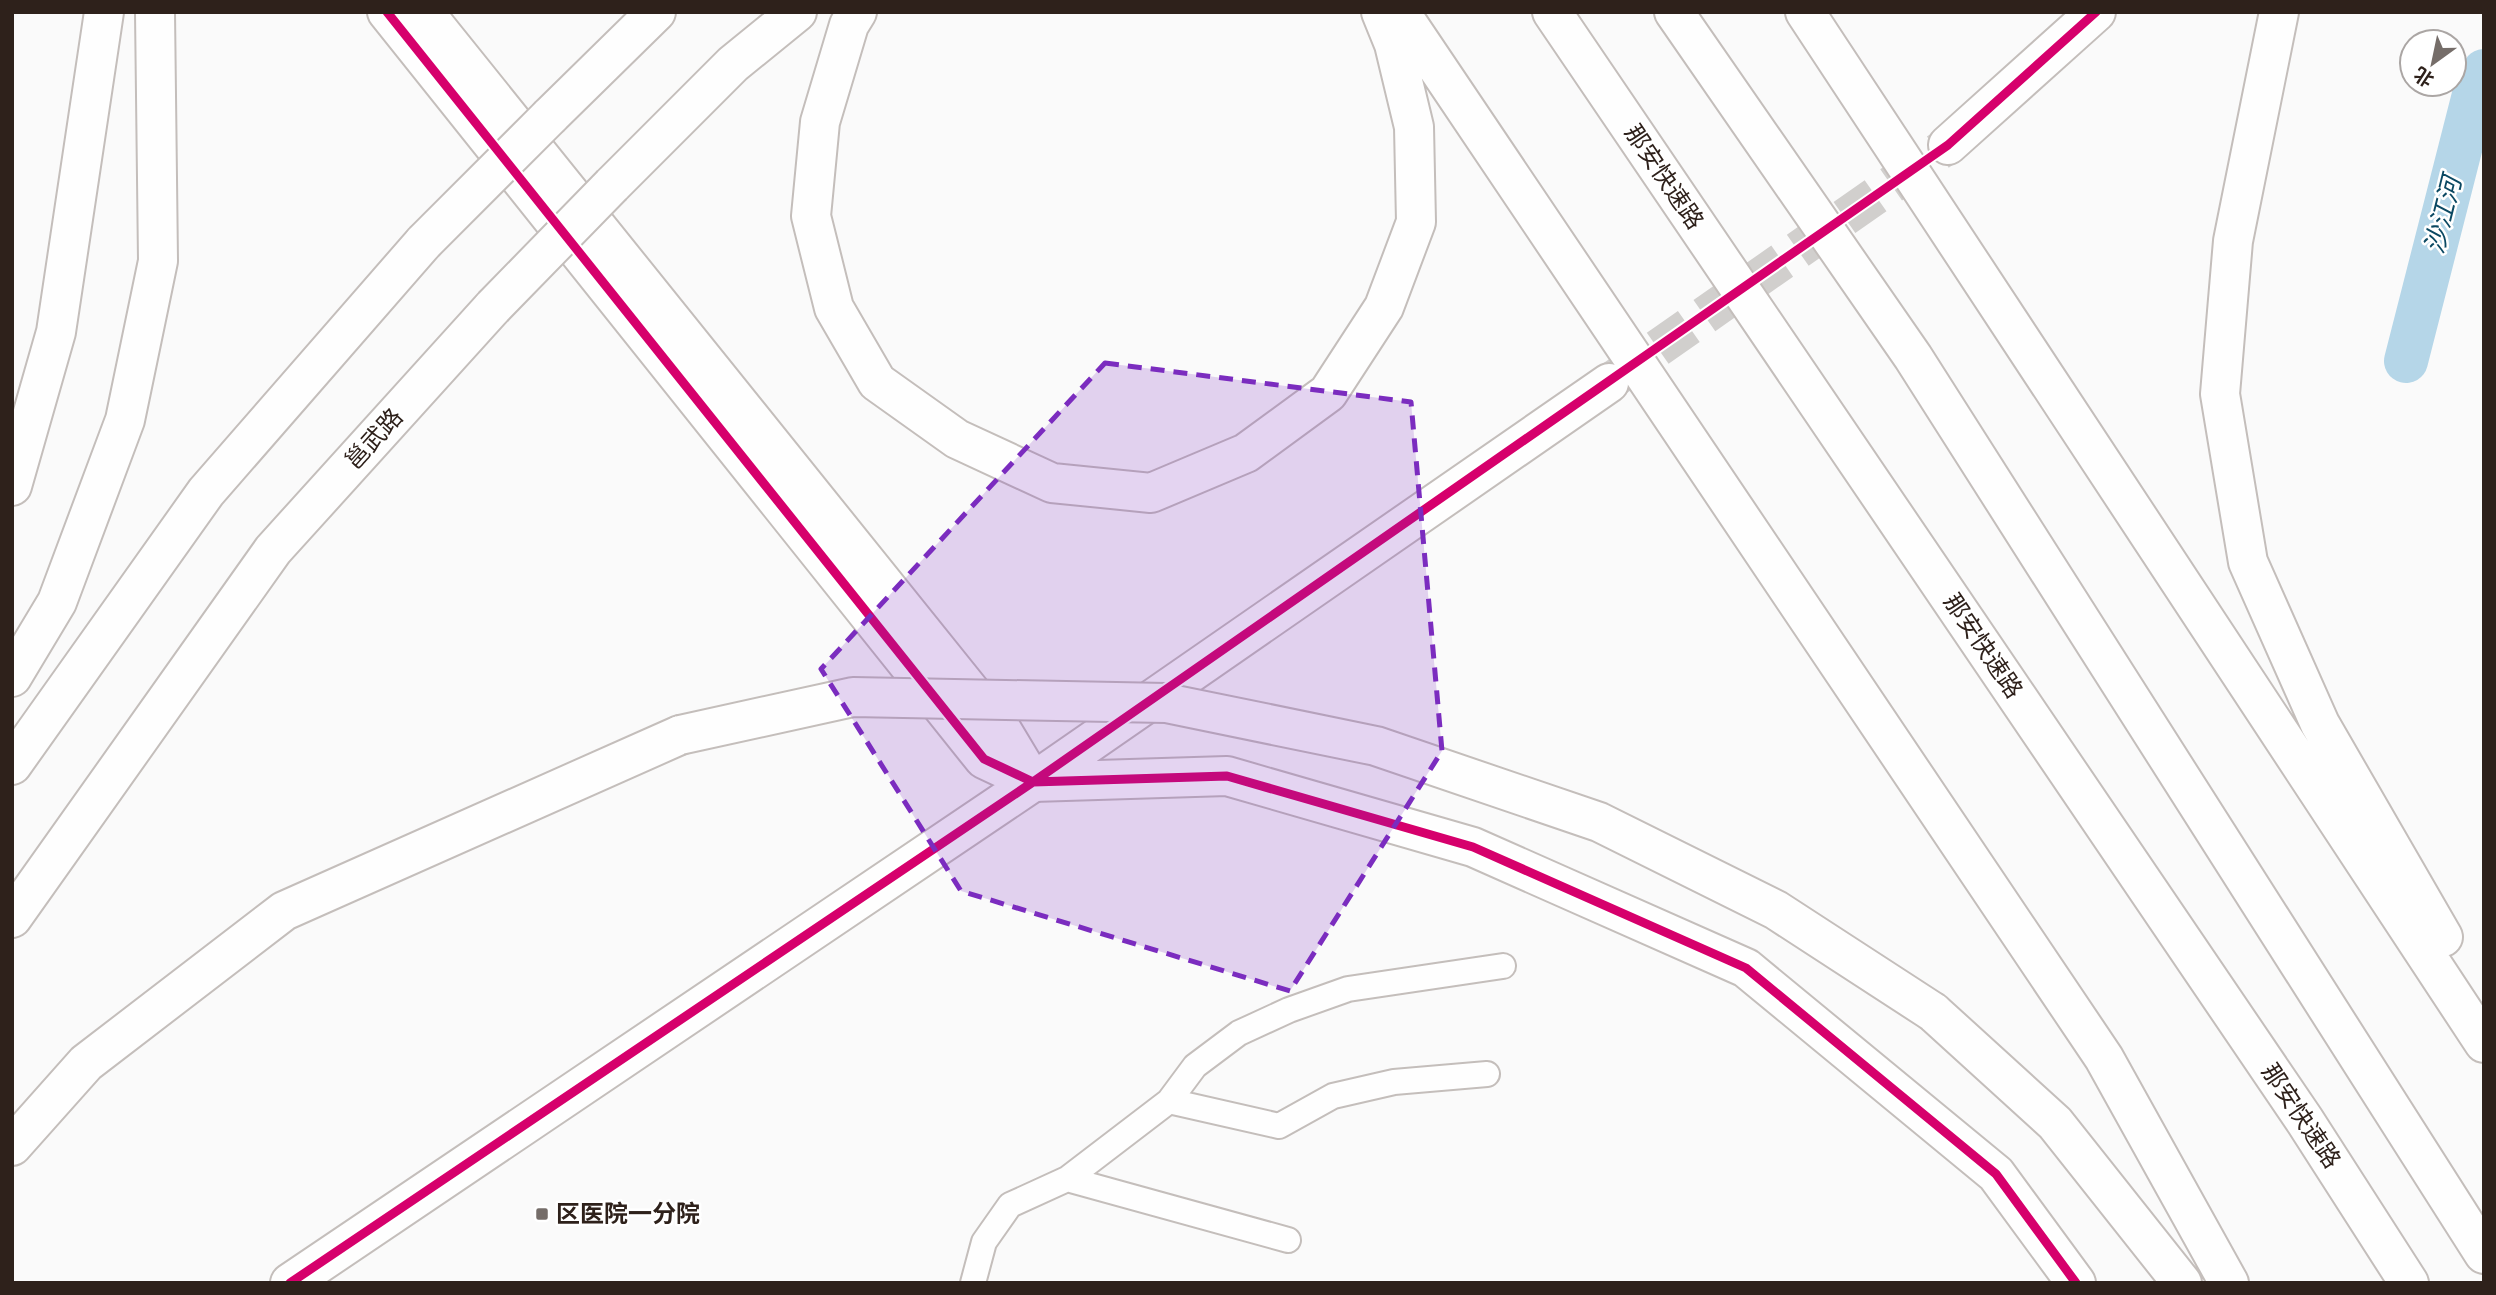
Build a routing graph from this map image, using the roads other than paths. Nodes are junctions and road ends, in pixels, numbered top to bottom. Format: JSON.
{"nodes":[{"id":1,"x":104,"y":12,"type":"edge"},
{"id":2,"x":387,"y":12,"type":"edge"},
{"id":3,"x":424,"y":12,"type":"edge"},
{"id":4,"x":656,"y":12,"type":"edge"},
{"id":5,"x":797,"y":12,"type":"edge"},
{"id":6,"x":857,"y":12,"type":"edge"},
{"id":7,"x":1381,"y":12,"type":"edge"},
{"id":8,"x":1400,"y":12,"type":"edge"},
{"id":9,"x":1552,"y":12,"type":"edge"},
{"id":10,"x":1674,"y":12,"type":"edge"},
{"id":11,"x":1805,"y":12,"type":"edge"},
{"id":12,"x":2096,"y":12,"type":"edge"},
{"id":13,"x":2279,"y":12,"type":"edge"},
{"id":14,"x":156,"y":30,"type":"edge"},
{"id":15,"x":1948,"y":145,"type":"tunnel mouth"},
{"id":16,"x":1609,"y":383,"type":"tunnel mouth"},
{"id":17,"x":12,"y":486,"type":"edge"},
{"id":18,"x":12,"y":677,"type":"edge"},
{"id":19,"x":12,"y":765,"type":"edge"},
{"id":20,"x":1033,"y":782,"type":"junction"},
{"id":21,"x":12,"y":918,"type":"edge"},
{"id":22,"x":1503,"y":966,"type":"dead end"},
{"id":23,"x":2484,"y":1009,"type":"edge"},
{"id":24,"x":2484,"y":1043,"type":"edge"},
{"id":25,"x":1487,"y":1074,"type":"dead end"},
{"id":26,"x":1169,"y":1101,"type":"junction"},
{"id":27,"x":12,"y":1146,"type":"edge"},
{"id":28,"x":1067,"y":1179,"type":"junction"},
{"id":29,"x":1288,"y":1240,"type":"dead end"},
{"id":30,"x":2484,"y":1254,"type":"edge"},
{"id":31,"x":290,"y":1283,"type":"edge"},
{"id":32,"x":973,"y":1283,"type":"edge"},
{"id":33,"x":2076,"y":1283,"type":"edge"},
{"id":34,"x":2182,"y":1283,"type":"edge"},
{"id":35,"x":2229,"y":1283,"type":"edge"},
{"id":36,"x":2409,"y":1283,"type":"edge"}],
"edges":[{"from":1,"to":17,"type":"main road"},
{"from":2,"to":20,"type":"main road"},
{"from":3,"to":20,"type":"main road"},
{"from":4,"to":19,"type":"main road","bridge":true},
{"from":5,"to":21,"type":"main road","name":"邕武路","bridge":true},
{"from":6,"to":7,"type":"main road"},
{"from":8,"to":35,"type":"main road"},
{"from":9,"to":36,"type":"main road","name":"那安快速路"},
{"from":10,"to":30,"type":"main road"},
{"from":11,"to":24,"type":"main road"},
{"from":12,"to":15,"type":"main road"},
{"from":13,"to":23,"type":"main road"},
{"from":14,"to":18,"type":"main road"},
{"from":16,"to":20,"type":"main road"},
{"from":20,"to":31,"type":"main road"},
{"from":20,"to":33,"type":"main road"},
{"from":22,"to":26,"type":"lane"},
{"from":25,"to":26,"type":"lane"},
{"from":26,"to":28,"type":"lane"},
{"from":27,"to":34,"type":"main road","bridge":true},
{"from":28,"to":29,"type":"lane"},
{"from":28,"to":32,"type":"lane"}]}
